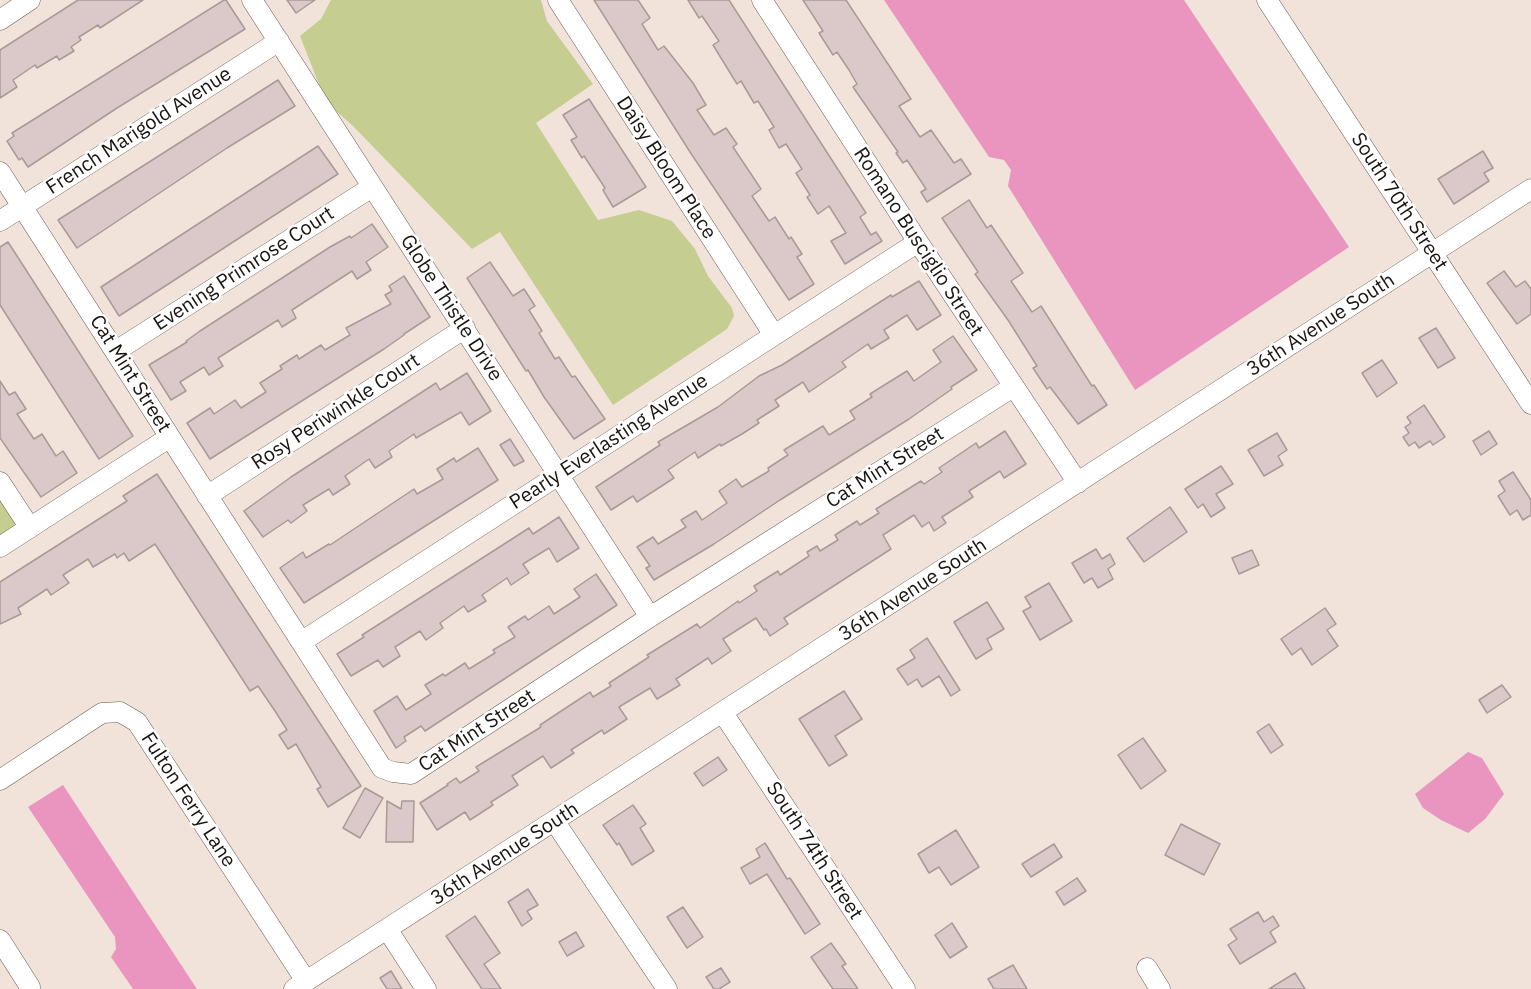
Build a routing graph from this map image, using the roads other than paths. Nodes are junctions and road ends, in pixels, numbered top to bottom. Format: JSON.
{"nodes":[{"id":1,"x":30,"y":0,"type":"edge"},
{"id":2,"x":252,"y":0,"type":"edge"},
{"id":3,"x":558,"y":0,"type":"edge"},
{"id":4,"x":762,"y":0,"type":"edge"},
{"id":5,"x":1267,"y":0,"type":"edge"},
{"id":6,"x":0,"y":20,"type":"edge"},
{"id":7,"x":279,"y":41,"type":"junction"},
{"id":8,"x":0,"y":172,"type":"edge"},
{"id":9,"x":372,"y":187,"type":"junction"},
{"id":10,"x":1531,"y":189,"type":"edge"},
{"id":11,"x":23,"y":207,"type":"junction"},
{"id":12,"x":0,"y":221,"type":"edge"},
{"id":13,"x":918,"y":242,"type":"junction"},
{"id":14,"x":1432,"y":253,"type":"junction"},
{"id":15,"x":465,"y":328,"type":"junction"},
{"id":16,"x":774,"y":335,"type":"junction"},
{"id":17,"x":116,"y":351,"type":"junction"},
{"id":18,"x":1012,"y":387,"type":"junction"},
{"id":19,"x":1531,"y":404,"type":"edge"},
{"id":20,"x":170,"y":437,"type":"junction"},
{"id":21,"x":559,"y":474,"type":"junction"},
{"id":22,"x":0,"y":482,"type":"edge"},
{"id":23,"x":1078,"y":483,"type":"junction"},
{"id":24,"x":207,"y":496,"type":"junction"},
{"id":25,"x":30,"y":528,"type":"junction"},
{"id":26,"x":0,"y":547,"type":"edge"},
{"id":27,"x":650,"y":617,"type":"junction"},
{"id":28,"x":301,"y":642,"type":"junction"},
{"id":29,"x":723,"y":713,"type":"junction"},
{"id":30,"x":0,"y":780,"type":"edge"},
{"id":31,"x":555,"y":822,"type":"junction"},
{"id":32,"x":387,"y":929,"type":"junction"},
{"id":33,"x":0,"y":940,"type":"edge"},
{"id":34,"x":1147,"y":969,"type":"dead end"},
{"id":35,"x":300,"y":985,"type":"edge"},
{"id":36,"x":30,"y":987,"type":"dead end"},
{"id":37,"x":426,"y":989,"type":"edge"},
{"id":38,"x":667,"y":989,"type":"edge"},
{"id":39,"x":905,"y":989,"type":"edge"},
{"id":40,"x":1160,"y":989,"type":"edge"}],
"edges":[{"from":1,"to":6,"type":"street"},
{"from":2,"to":7,"type":"street","name":"Globe Thistle Drive"},
{"from":3,"to":16,"type":"street","name":"Daisy Bloom Place"},
{"from":4,"to":13,"type":"street","name":"Romano Busciglio Street"},
{"from":5,"to":14,"type":"street","name":"South 70th Street"},
{"from":7,"to":9,"type":"street","name":"Globe Thistle Drive"},
{"from":7,"to":11,"type":"street","name":"French Marigold Avenue"},
{"from":8,"to":11,"type":"street","name":"Cat Mint Street"},
{"from":9,"to":15,"type":"street","name":"Globe Thistle Drive"},
{"from":9,"to":17,"type":"street","name":"Evening Primrose Court"},
{"from":10,"to":14,"type":"street","name":"36th Avenue South"},
{"from":11,"to":12,"type":"street","name":"French Marigold Avenue"},
{"from":11,"to":17,"type":"street","name":"Cat Mint Street"},
{"from":13,"to":16,"type":"street","name":"Pearly Everlasting Avenue"},
{"from":13,"to":18,"type":"street","name":"Romano Busciglio Street"},
{"from":14,"to":19,"type":"street","name":"South 70th Street"},
{"from":14,"to":23,"type":"street","name":"36th Avenue South"},
{"from":15,"to":21,"type":"street","name":"Globe Thistle Drive"},
{"from":15,"to":24,"type":"street","name":"Rosy Periwinkle Court"},
{"from":16,"to":21,"type":"street","name":"Pearly Everlasting Avenue"},
{"from":17,"to":20,"type":"street","name":"Cat Mint Street"},
{"from":18,"to":23,"type":"street","name":"Romano Busciglio Street"},
{"from":18,"to":27,"type":"street","name":"Cat Mint Street"},
{"from":20,"to":24,"type":"street","name":"Cat Mint Street"},
{"from":20,"to":25,"type":"street"},
{"from":21,"to":27,"type":"street","name":"Globe Thistle Drive"},
{"from":21,"to":28,"type":"street","name":"Pearly Everlasting Avenue"},
{"from":22,"to":25,"type":"street"},
{"from":23,"to":29,"type":"street","name":"36th Avenue South"},
{"from":24,"to":28,"type":"street","name":"Cat Mint Street"},
{"from":25,"to":26,"type":"street"},
{"from":27,"to":28,"type":"street","name":"Cat Mint Street"},
{"from":29,"to":31,"type":"street","name":"36th Avenue South"},
{"from":29,"to":39,"type":"street","name":"South 74th Street"},
{"from":30,"to":35,"type":"street","name":"Fulton Ferry Lane"},
{"from":31,"to":32,"type":"street","name":"36th Avenue South"},
{"from":31,"to":38,"type":"street"},
{"from":32,"to":35,"type":"street","name":"36th Avenue South"},
{"from":32,"to":37,"type":"street"},
{"from":33,"to":36,"type":"street"},
{"from":34,"to":40,"type":"street"}]}
